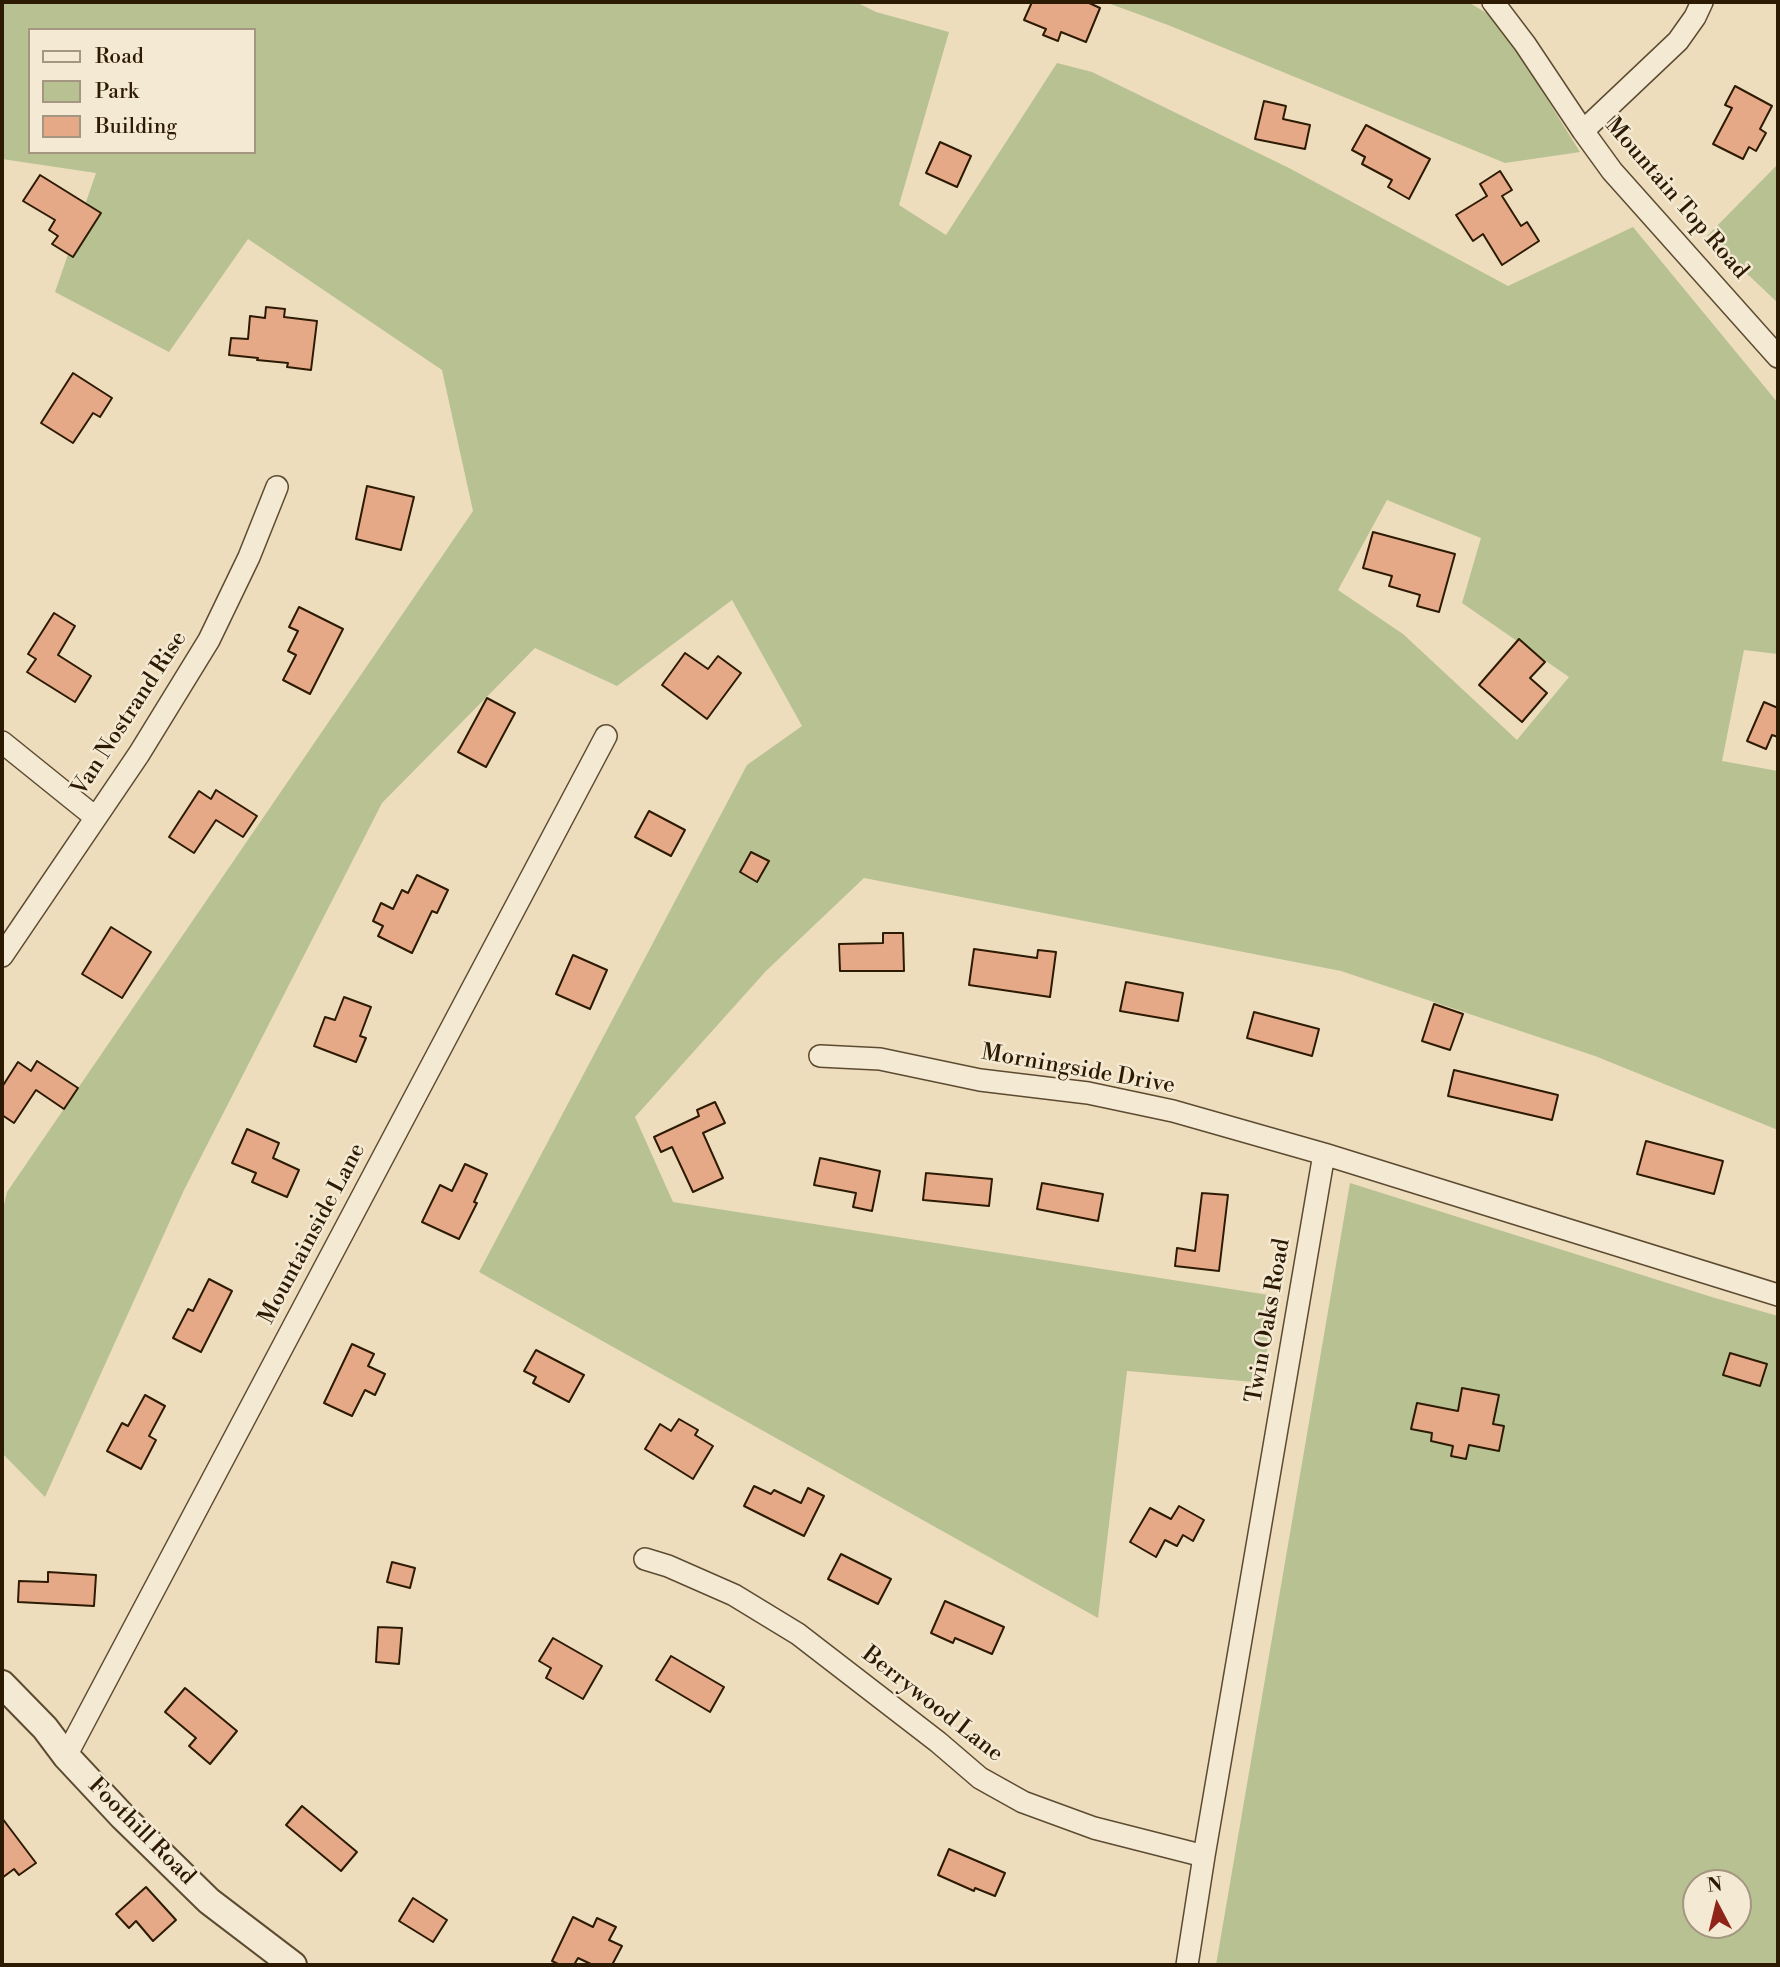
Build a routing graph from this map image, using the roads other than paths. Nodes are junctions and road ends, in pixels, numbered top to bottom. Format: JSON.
{"nodes":[{"id":1,"x":1493,"y":2,"type":"edge"},
{"id":2,"x":1702,"y":2,"type":"edge"},
{"id":3,"x":1583,"y":131,"type":"junction"},
{"id":4,"x":1778,"y":357,"type":"edge"},
{"id":5,"x":277,"y":487,"type":"dead end"},
{"id":6,"x":606,"y":736,"type":"dead end"},
{"id":7,"x":2,"y":742,"type":"edge"},
{"id":8,"x":94,"y":817,"type":"junction"},
{"id":9,"x":2,"y":956,"type":"edge"},
{"id":10,"x":820,"y":1056,"type":"dead end"},
{"id":11,"x":1324,"y":1154,"type":"junction"},
{"id":12,"x":1778,"y":1296,"type":"edge"},
{"id":13,"x":645,"y":1559,"type":"dead end"},
{"id":14,"x":2,"y":1684,"type":"edge"},
{"id":15,"x":66,"y":1756,"type":"junction"},
{"id":16,"x":1204,"y":1856,"type":"junction"},
{"id":17,"x":293,"y":1965,"type":"edge"},
{"id":18,"x":1187,"y":1965,"type":"edge"}],
"edges":[{"from":1,"to":3,"type":"street","name":"Mountain Top Road"},
{"from":2,"to":3,"type":"street"},
{"from":3,"to":4,"type":"street","name":"Mountain Top Road"},
{"from":5,"to":8,"type":"street","name":"Van Nostrand Rise"},
{"from":6,"to":15,"type":"street","name":"Mountainside Lane"},
{"from":7,"to":8,"type":"street"},
{"from":8,"to":9,"type":"street","name":"Van Nostrand Rise"},
{"from":10,"to":11,"type":"street","name":"Morningside Drive"},
{"from":11,"to":12,"type":"street"},
{"from":11,"to":16,"type":"street","name":"Twin Oaks Road"},
{"from":13,"to":16,"type":"street","name":"Berrywood Lane"},
{"from":14,"to":15,"type":"street","name":"Foothill Road"},
{"from":15,"to":17,"type":"street","name":"Foothill Road"},
{"from":16,"to":18,"type":"street","name":"Twin Oaks Road"}]}
